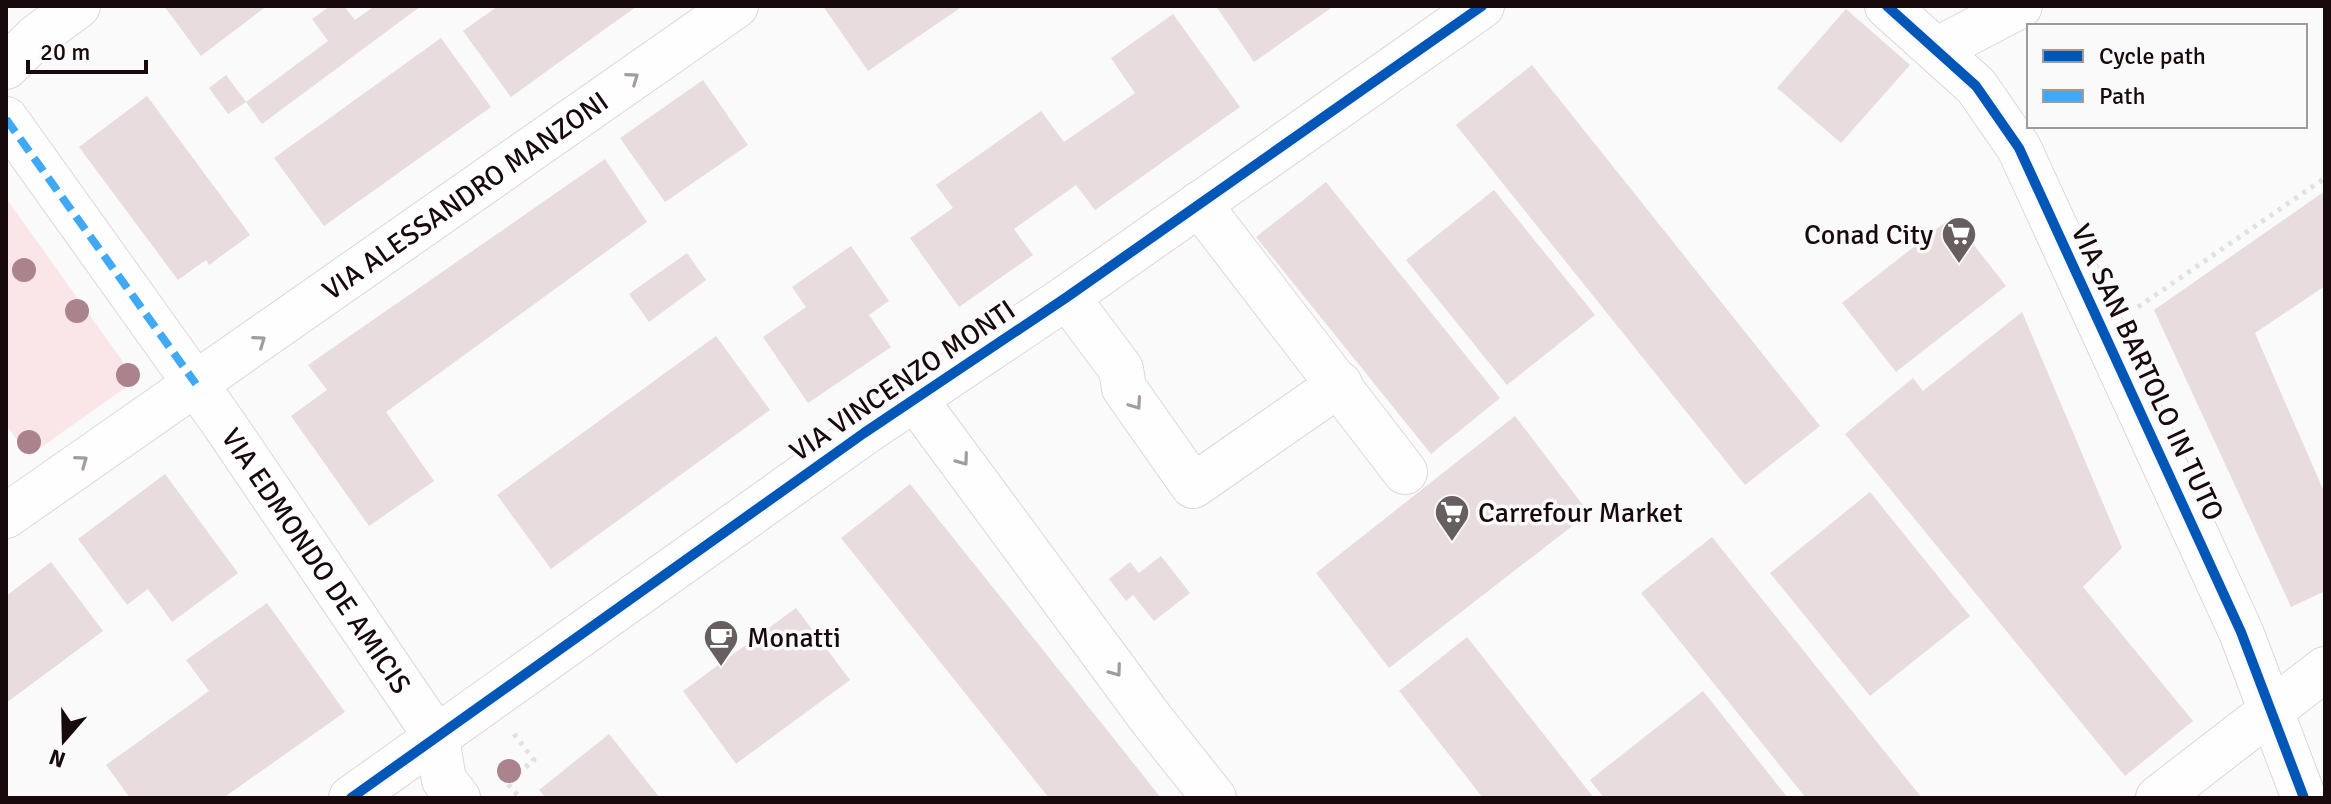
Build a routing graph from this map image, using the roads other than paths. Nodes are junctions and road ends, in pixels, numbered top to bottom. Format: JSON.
{"nodes":[{"id":1,"x":78,"y":6,"type":"edge"},
{"id":2,"x":736,"y":6,"type":"edge"},
{"id":3,"x":1482,"y":6,"type":"edge"},
{"id":4,"x":1887,"y":6,"type":"edge"},
{"id":5,"x":2020,"y":6,"type":"edge"},
{"id":6,"x":1938,"y":49,"type":"junction"},
{"id":7,"x":6,"y":67,"type":"edge"},
{"id":8,"x":6,"y":119,"type":"edge"},
{"id":9,"x":1199,"y":204,"type":"junction"},
{"id":10,"x":1067,"y":297,"type":"junction"},
{"id":11,"x":196,"y":384,"type":"junction"},
{"id":12,"x":1340,"y":384,"type":"junction"},
{"id":13,"x":915,"y":399,"type":"junction"},
{"id":14,"x":1405,"y":472,"type":"dead end"},
{"id":15,"x":10,"y":504,"type":"edge"},
{"id":16,"x":2325,"y":669,"type":"edge"},
{"id":17,"x":2271,"y":707,"type":"junction"},
{"id":18,"x":437,"y":738,"type":"junction"},
{"id":19,"x":351,"y":798,"type":"edge"},
{"id":20,"x":458,"y":798,"type":"edge"},
{"id":21,"x":1214,"y":798,"type":"edge"},
{"id":22,"x":2158,"y":798,"type":"edge"},
{"id":23,"x":2304,"y":798,"type":"edge"}],
"edges":[{"from":1,"to":7,"type":"street"},
{"from":11,"to":2,"type":"street","name":"VIA ALESSANDRO MANZONI","one_way":true},
{"from":3,"to":9,"type":"street","name":"VIA VINCENZO MONTI"},
{"from":4,"to":6,"type":"street","name":"VIA SAN BARTOLO IN TUTO"},
{"from":5,"to":6,"type":"street"},
{"from":6,"to":17,"type":"street","name":"VIA SAN BARTOLO IN TUTO"},
{"from":8,"to":11,"type":"street","name":"VIA EDMONDO DE AMICIS"},
{"from":9,"to":10,"type":"street","name":"VIA VINCENZO MONTI"},
{"from":9,"to":12,"type":"street"},
{"from":10,"to":12,"type":"street","one_way":true},
{"from":10,"to":13,"type":"street","name":"VIA VINCENZO MONTI"},
{"from":15,"to":11,"type":"street","name":"VIA ALESSANDRO MANZONI","one_way":true},
{"from":11,"to":18,"type":"street","name":"VIA EDMONDO DE AMICIS"},
{"from":12,"to":14,"type":"street"},
{"from":13,"to":18,"type":"street","name":"VIA VINCENZO MONTI"},
{"from":13,"to":21,"type":"street","name":"VIA VINCENZO MONTI","one_way":true},
{"from":16,"to":17,"type":"street"},
{"from":17,"to":22,"type":"street"},
{"from":17,"to":23,"type":"street","name":"VIA SAN BARTOLO IN TUTO"},
{"from":18,"to":19,"type":"street","name":"VIA VINCENZO MONTI"},
{"from":18,"to":20,"type":"street"}]}
